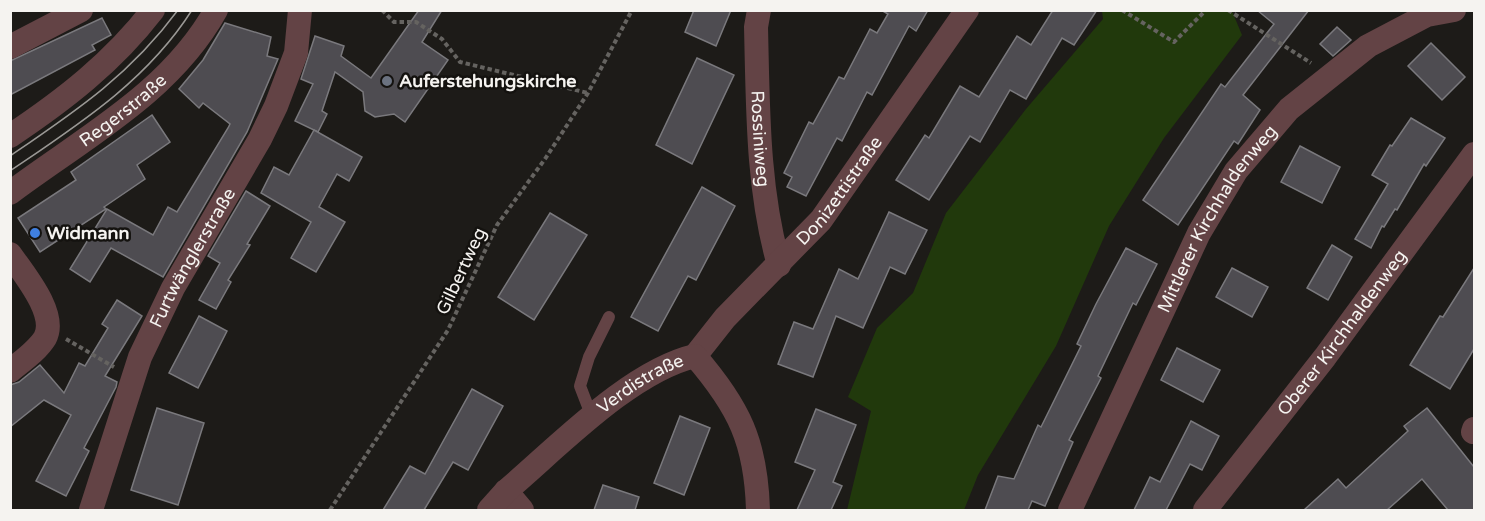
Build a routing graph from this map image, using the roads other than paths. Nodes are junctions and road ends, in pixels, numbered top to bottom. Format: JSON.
{"nodes":[{"id":1,"x":81,"y":10,"type":"edge"},
{"id":2,"x":153,"y":10,"type":"edge"},
{"id":3,"x":216,"y":10,"type":"edge"},
{"id":4,"x":300,"y":10,"type":"edge"},
{"id":5,"x":759,"y":10,"type":"edge"},
{"id":6,"x":967,"y":10,"type":"edge"},
{"id":7,"x":1454,"y":10,"type":"edge"},
{"id":8,"x":10,"y":47,"type":"edge"},
{"id":9,"x":10,"y":136,"type":"edge"},
{"id":10,"x":1474,"y":154,"type":"edge"},
{"id":11,"x":10,"y":193,"type":"edge"},
{"id":12,"x":10,"y":254,"type":"edge"},
{"id":13,"x":779,"y":264,"type":"junction"},
{"id":14,"x":609,"y":317,"type":"dead end"},
{"id":15,"x":695,"y":356,"type":"junction"},
{"id":16,"x":10,"y":371,"type":"edge"},
{"id":17,"x":592,"y":417,"type":"junction"},
{"id":18,"x":506,"y":491,"type":"junction"},
{"id":19,"x":91,"y":510,"type":"edge"},
{"id":20,"x":489,"y":510,"type":"edge"},
{"id":21,"x":522,"y":510,"type":"edge"},
{"id":22,"x":758,"y":510,"type":"edge"},
{"id":23,"x":1070,"y":510,"type":"edge"},
{"id":24,"x":1205,"y":510,"type":"edge"}],
"edges":[{"from":1,"to":8,"type":"street"},
{"from":2,"to":9,"type":"street"},
{"from":3,"to":11,"type":"street","name":"Regerstraße"},
{"from":4,"to":19,"type":"street","name":"Furtwänglerstraße"},
{"from":5,"to":13,"type":"street","name":"Rossiniweg"},
{"from":6,"to":13,"type":"street","name":"Donizettistraße"},
{"from":7,"to":23,"type":"street","name":"Mittlerer Kirchhaldenweg"},
{"from":10,"to":24,"type":"street","name":"Oberer Kirchhaldenweg"},
{"from":12,"to":16,"type":"street"},
{"from":13,"to":15,"type":"street","name":"Donizettistraße"},
{"from":14,"to":17,"type":"lane"},
{"from":15,"to":17,"type":"street","name":"Verdistraße"},
{"from":15,"to":22,"type":"street","name":"Verdistraße"},
{"from":17,"to":18,"type":"street","name":"Verdistraße"},
{"from":18,"to":20,"type":"street","name":"Verdistraße"},
{"from":18,"to":21,"type":"street"}]}
